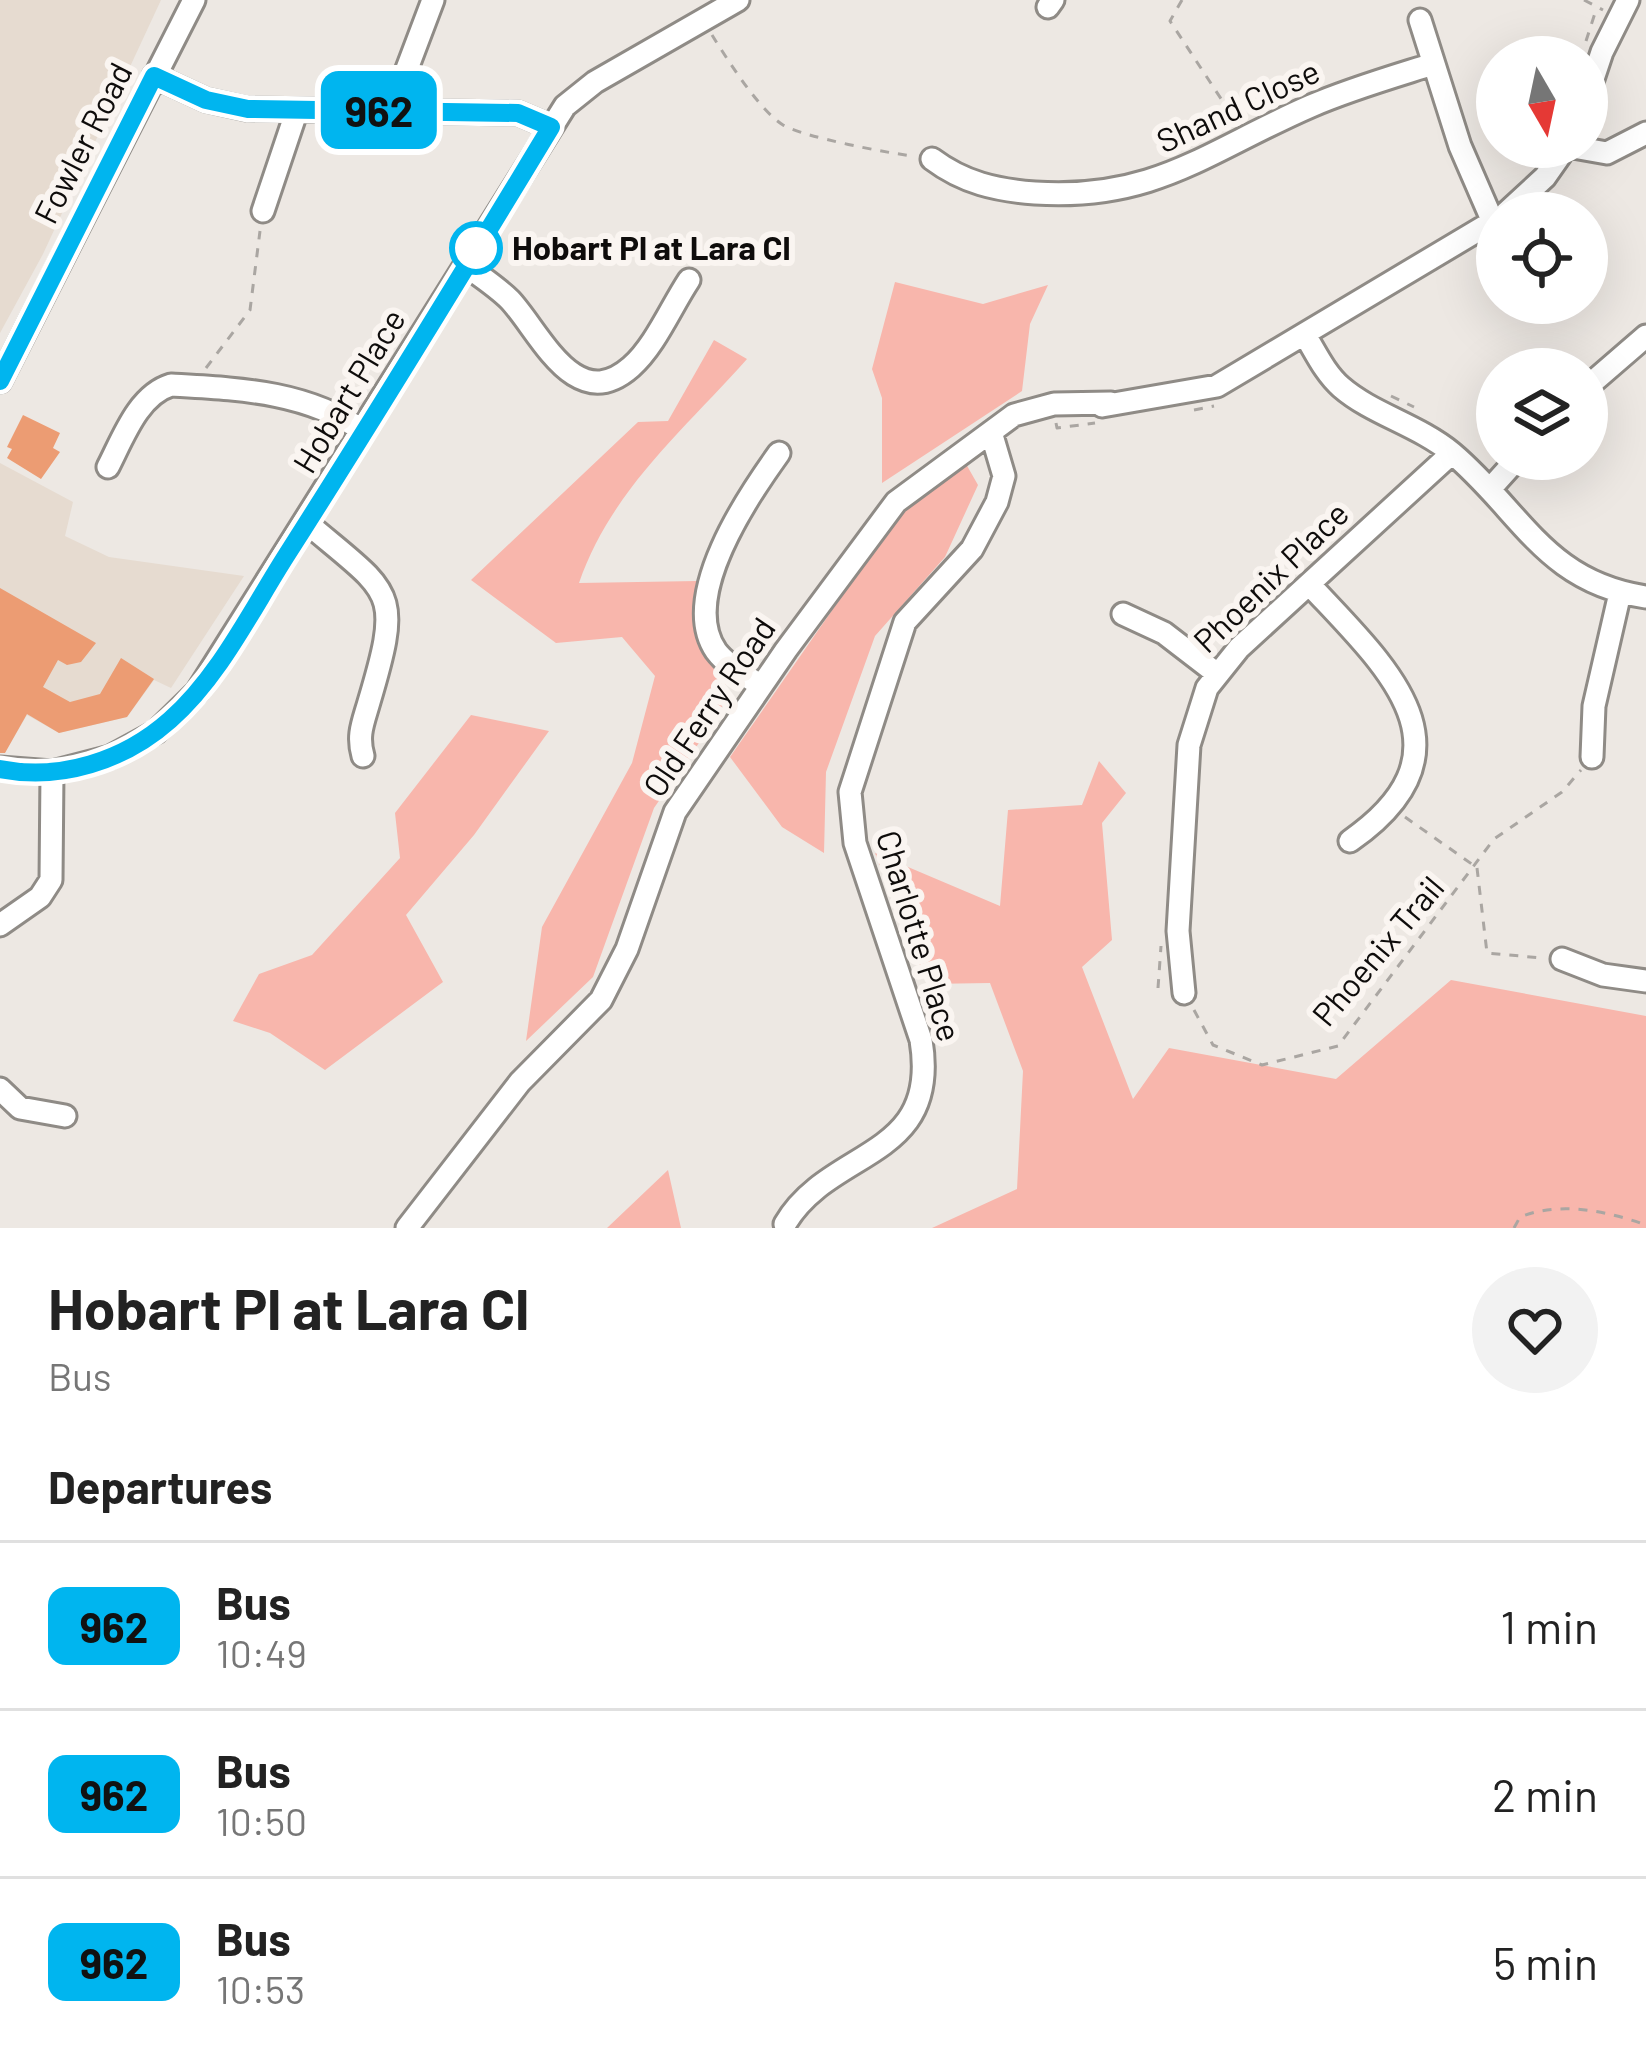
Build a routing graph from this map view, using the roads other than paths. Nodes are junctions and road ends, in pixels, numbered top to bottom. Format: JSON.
{"nodes":[{"id":1,"x":194,"y":0,"type":"edge"},
{"id":2,"x":434,"y":0,"type":"edge"},
{"id":3,"x":738,"y":0,"type":"edge"},
{"id":4,"x":1628,"y":0,"type":"edge"},
{"id":5,"x":1603,"y":4,"type":"edge"},
{"id":6,"x":702,"y":13,"type":"edge"},
{"id":7,"x":1420,"y":20,"type":"dead end"},
{"id":8,"x":1595,"y":36,"type":"edge"},
{"id":9,"x":1603,"y":36,"type":"edge"},
{"id":10,"x":1432,"y":64,"type":"junction"},
{"id":11,"x":154,"y":76,"type":"junction"},
{"id":12,"x":297,"y":110,"type":"junction"},
{"id":13,"x":392,"y":111,"type":"junction"},
{"id":14,"x":551,"y":127,"type":"junction"},
{"id":15,"x":1646,"y":133,"type":"edge"},
{"id":16,"x":1608,"y":152,"type":"edge"},
{"id":17,"x":932,"y":159,"type":"road end"},
{"id":18,"x":1552,"y":168,"type":"edge"},
{"id":19,"x":1487,"y":192,"type":"edge"},
{"id":20,"x":1530,"y":192,"type":"edge"},
{"id":21,"x":263,"y":211,"type":"road end"},
{"id":22,"x":1476,"y":231,"type":"edge"},
{"id":23,"x":465,"y":265,"type":"junction"},
{"id":24,"x":688,"y":280,"type":"dead end"},
{"id":25,"x":1305,"y":334,"type":"junction"},
{"id":26,"x":1646,"y":336,"type":"edge"},
{"id":27,"x":1608,"y":369,"type":"edge"},
{"id":28,"x":0,"y":381,"type":"edge"},
{"id":29,"x":363,"y":431,"type":"junction"},
{"id":30,"x":991,"y":432,"type":"junction"},
{"id":31,"x":778,"y":453,"type":"dead end"},
{"id":32,"x":1452,"y":453,"type":"junction"},
{"id":33,"x":108,"y":466,"type":"dead end"},
{"id":34,"x":1498,"y":480,"type":"edge"},
{"id":35,"x":1490,"y":489,"type":"junction"},
{"id":36,"x":307,"y":523,"type":"junction"},
{"id":37,"x":1309,"y":584,"type":"junction"},
{"id":38,"x":1620,"y":593,"type":"junction"},
{"id":39,"x":1646,"y":597,"type":"edge"},
{"id":40,"x":1123,"y":614,"type":"dead end"},
{"id":41,"x":1216,"y":673,"type":"junction"},
{"id":42,"x":761,"y":686,"type":"junction"},
{"id":43,"x":363,"y":756,"type":"dead end"},
{"id":44,"x":1592,"y":757,"type":"road end"},
{"id":45,"x":0,"y":769,"type":"edge"},
{"id":46,"x":52,"y":772,"type":"junction"},
{"id":47,"x":1350,"y":841,"type":"dead end"},
{"id":48,"x":0,"y":925,"type":"edge"},
{"id":49,"x":1562,"y":959,"type":"road end"},
{"id":50,"x":1646,"y":981,"type":"edge"},
{"id":51,"x":1184,"y":993,"type":"road end"},
{"id":52,"x":0,"y":1089,"type":"edge"},
{"id":53,"x":65,"y":1116,"type":"dead end"},
{"id":54,"x":785,"y":1224,"type":"dead end"},
{"id":55,"x":406,"y":1228,"type":"edge"}],
"edges":[{"from":1,"to":11,"type":"street","name":"Fowler Road"},
{"from":2,"to":13,"type":"street"},
{"from":3,"to":6,"type":"street","name":"Hobart Place"},
{"from":4,"to":9,"type":"street"},
{"from":5,"to":8,"type":"street"},
{"from":6,"to":14,"type":"street","name":"Hobart Place"},
{"from":7,"to":10,"type":"street"},
{"from":10,"to":17,"type":"street","name":"Shand Close"},
{"from":10,"to":19,"type":"street"},
{"from":11,"to":12,"type":"street"},
{"from":11,"to":28,"type":"street","name":"Fowler Road"},
{"from":12,"to":13,"type":"street"},
{"from":12,"to":21,"type":"street"},
{"from":13,"to":14,"type":"street"},
{"from":14,"to":23,"type":"street","name":"Hobart Place"},
{"from":15,"to":16,"type":"street","name":"Old Ferry Road"},
{"from":18,"to":20,"type":"street","name":"Old Ferry Road"},
{"from":22,"to":25,"type":"street","name":"Old Ferry Road"},
{"from":23,"to":24,"type":"street"},
{"from":23,"to":29,"type":"street","name":"Hobart Place"},
{"from":25,"to":30,"type":"street","name":"Old Ferry Road"},
{"from":25,"to":32,"type":"street"},
{"from":26,"to":27,"type":"street"},
{"from":29,"to":33,"type":"street"},
{"from":29,"to":36,"type":"street","name":"Hobart Place"},
{"from":30,"to":42,"type":"street","name":"Old Ferry Road"},
{"from":30,"to":54,"type":"street","name":"Charlotte Place"},
{"from":31,"to":42,"type":"street"},
{"from":32,"to":35,"type":"street"},
{"from":32,"to":37,"type":"street","name":"Phoenix Place"},
{"from":34,"to":35,"type":"street"},
{"from":35,"to":38,"type":"street"},
{"from":36,"to":43,"type":"street"},
{"from":36,"to":46,"type":"street","name":"Hobart Place"},
{"from":37,"to":41,"type":"street","name":"Phoenix Place"},
{"from":37,"to":47,"type":"street"},
{"from":38,"to":39,"type":"street"},
{"from":38,"to":44,"type":"street"},
{"from":40,"to":41,"type":"street"},
{"from":41,"to":51,"type":"street","name":"Phoenix Place"},
{"from":42,"to":55,"type":"street","name":"Old Ferry Road"},
{"from":45,"to":46,"type":"street","name":"Hobart Place"},
{"from":46,"to":48,"type":"street"},
{"from":49,"to":50,"type":"street"},
{"from":52,"to":53,"type":"street"}]}
